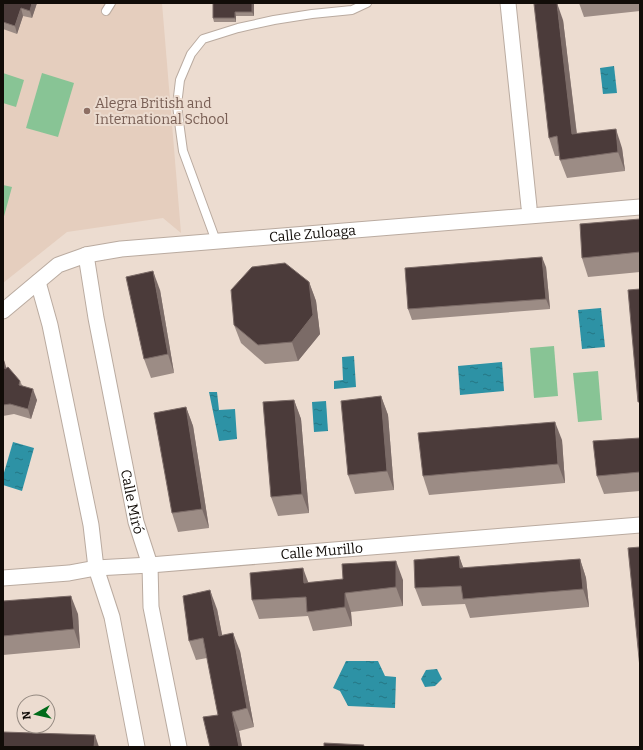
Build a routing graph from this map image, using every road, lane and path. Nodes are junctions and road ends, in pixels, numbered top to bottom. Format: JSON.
{"nodes":[{"id":1,"x":110,"y":3,"type":"edge"},
{"id":2,"x":367,"y":3,"type":"edge"},
{"id":3,"x":508,"y":3,"type":"edge"},
{"id":4,"x":106,"y":11,"type":"dead end"},
{"id":5,"x":529,"y":207,"type":"dead end"},
{"id":6,"x":640,"y":207,"type":"edge"},
{"id":7,"x":216,"y":241,"type":"junction"},
{"id":8,"x":86,"y":255,"type":"junction"},
{"id":9,"x":38,"y":282,"type":"junction"},
{"id":10,"x":3,"y":311,"type":"edge"},
{"id":11,"x":640,"y":525,"type":"edge"},
{"id":12,"x":150,"y":565,"type":"junction"},
{"id":13,"x":96,"y":568,"type":"junction"},
{"id":14,"x":3,"y":578,"type":"edge"},
{"id":15,"x":137,"y":747,"type":"edge"},
{"id":16,"x":178,"y":747,"type":"edge"}],
"edges":[{"from":1,"to":4,"type":"lane"},
{"from":2,"to":7,"type":"lane"},
{"from":3,"to":5,"type":"street"},
{"from":6,"to":7,"type":"street","name":"Calle Zuloaga"},
{"from":7,"to":8,"type":"street","name":"Calle Zuloaga"},
{"from":8,"to":9,"type":"street","name":"Calle Zuloaga"},
{"from":8,"to":12,"type":"street","name":"Calle Miró"},
{"from":9,"to":10,"type":"street","name":"Calle Zuloaga"},
{"from":9,"to":13,"type":"street"},
{"from":11,"to":12,"type":"street","name":"Calle Murillo"},
{"from":12,"to":13,"type":"street","name":"Calle Murillo"},
{"from":12,"to":16,"type":"street","name":"Calle Miró"},
{"from":13,"to":14,"type":"street","name":"Calle Murillo"},
{"from":13,"to":15,"type":"street"}]}
